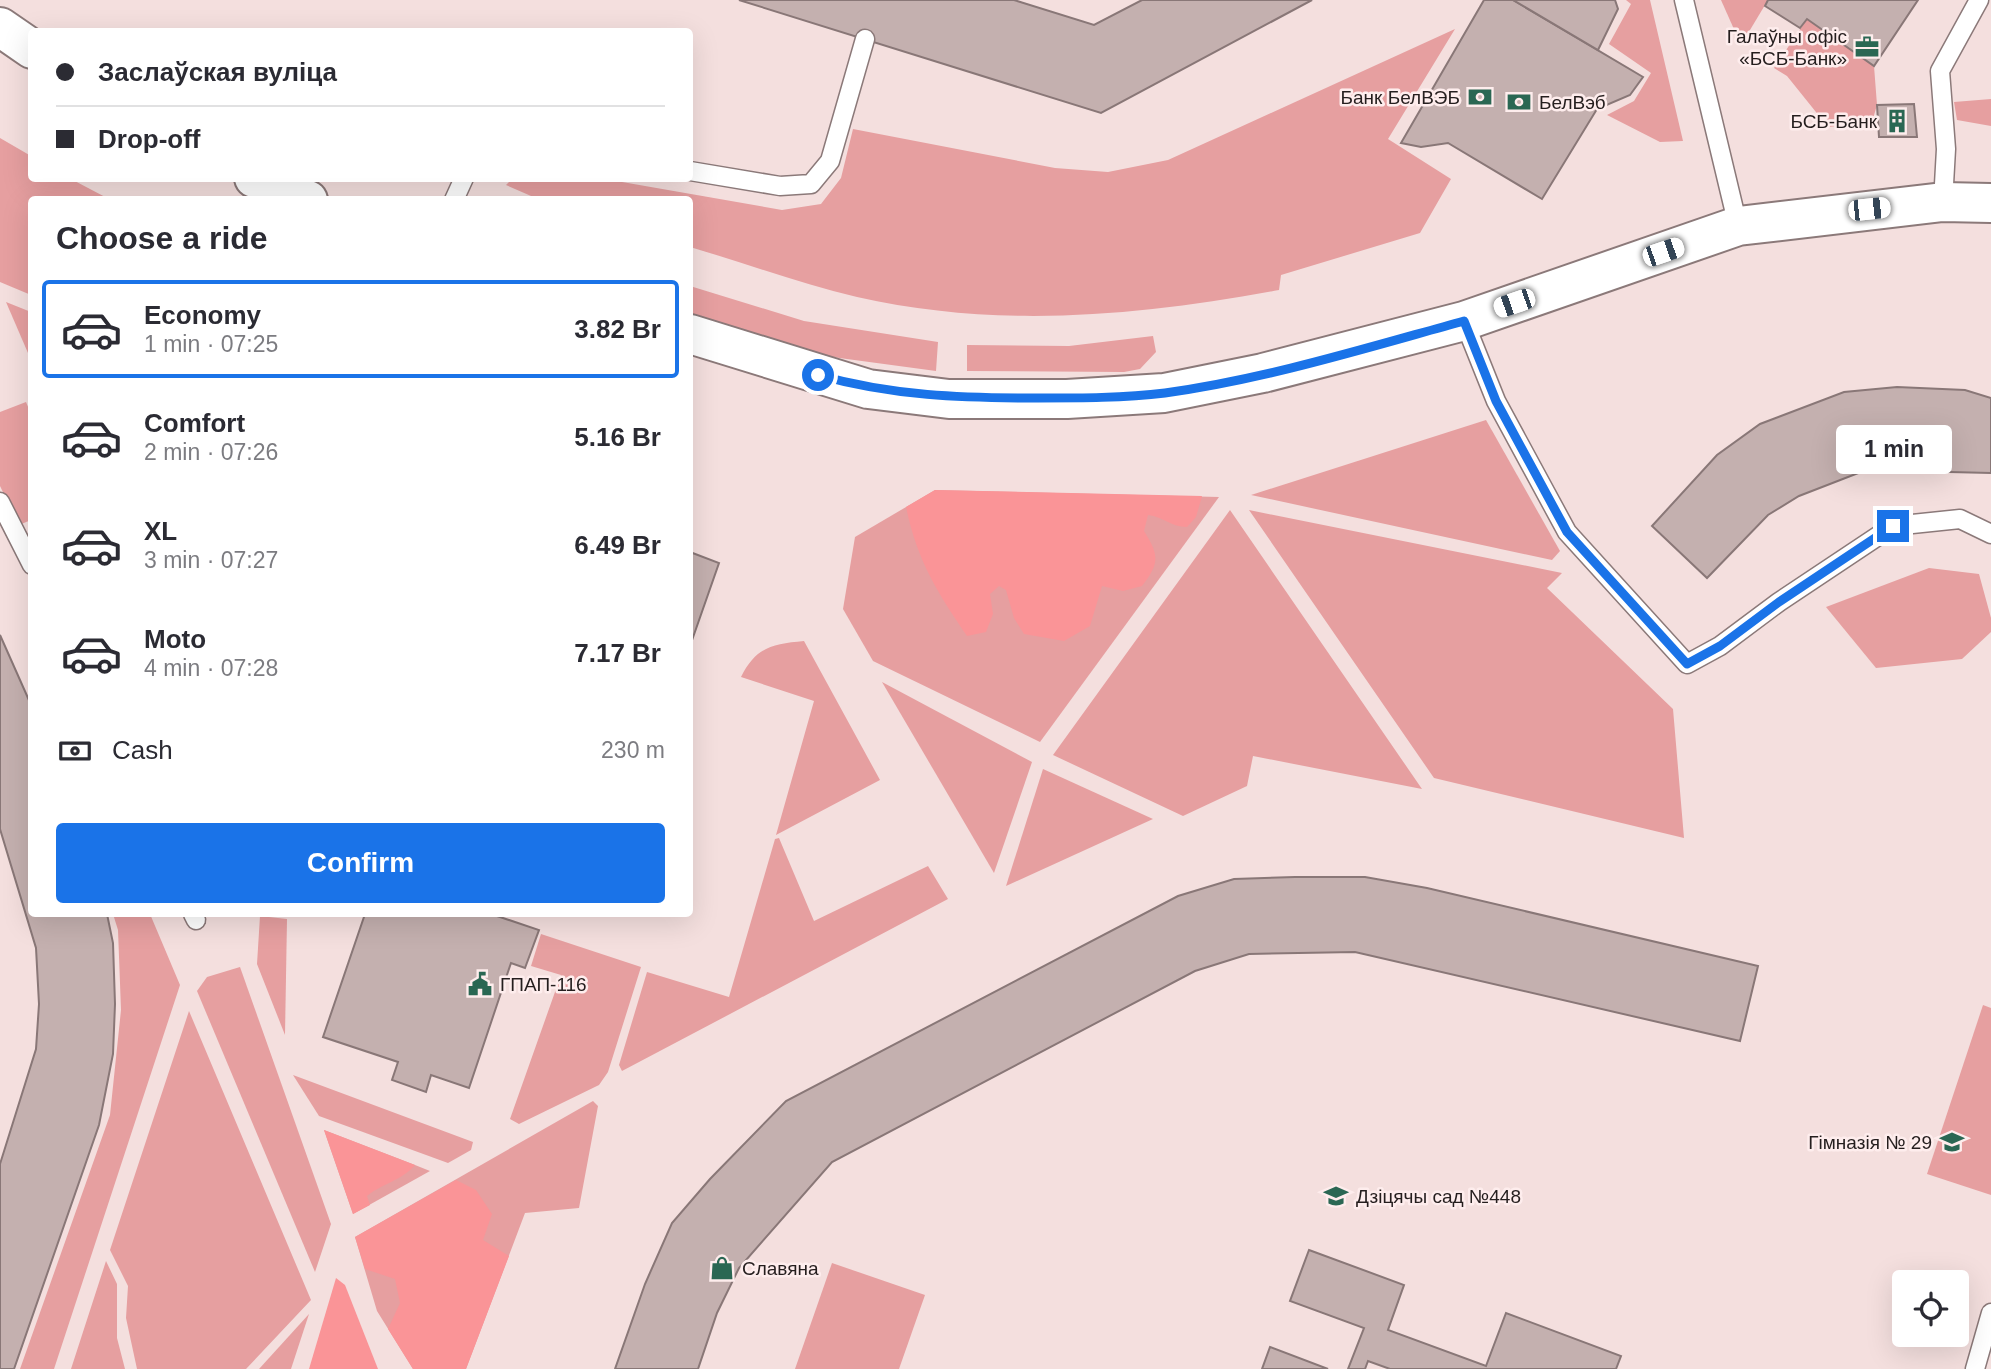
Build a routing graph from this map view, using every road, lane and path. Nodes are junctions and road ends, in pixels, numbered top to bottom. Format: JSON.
{"nodes":[{"id":1,"x":1684,"y":0,"type":"edge"},
{"id":2,"x":1979,"y":0,"type":"edge"},
{"id":3,"x":0,"y":27,"type":"edge"},
{"id":4,"x":865,"y":39,"type":"dead end"},
{"id":5,"x":28,"y":46,"type":"edge"},
{"id":6,"x":693,"y":172,"type":"edge"},
{"id":7,"x":264,"y":182,"type":"edge"},
{"id":8,"x":299,"y":196,"type":"edge"},
{"id":9,"x":1943,"y":202,"type":"junction"},
{"id":10,"x":1991,"y":203,"type":"edge"},
{"id":11,"x":1738,"y":226,"type":"junction"},
{"id":12,"x":1464,"y":321,"type":"junction"},
{"id":13,"x":693,"y":335,"type":"edge"},
{"id":14,"x":0,"y":502,"type":"edge"},
{"id":15,"x":1991,"y":534,"type":"edge"},
{"id":16,"x":28,"y":557,"type":"edge"},
{"id":17,"x":1991,"y":1313,"type":"edge"},
{"id":18,"x":1975,"y":1369,"type":"edge"}],
"edges":[{"from":1,"to":11,"type":"lane"},
{"from":2,"to":9,"type":"lane"},
{"from":3,"to":5,"type":"main road"},
{"from":4,"to":6,"type":"lane"},
{"from":7,"to":8,"type":"main road"},
{"from":9,"to":10,"type":"main road"},
{"from":9,"to":11,"type":"main road"},
{"from":11,"to":12,"type":"main road"},
{"from":12,"to":13,"type":"main road"},
{"from":12,"to":15,"type":"lane"},
{"from":14,"to":16,"type":"lane"},
{"from":17,"to":18,"type":"lane"}]}
